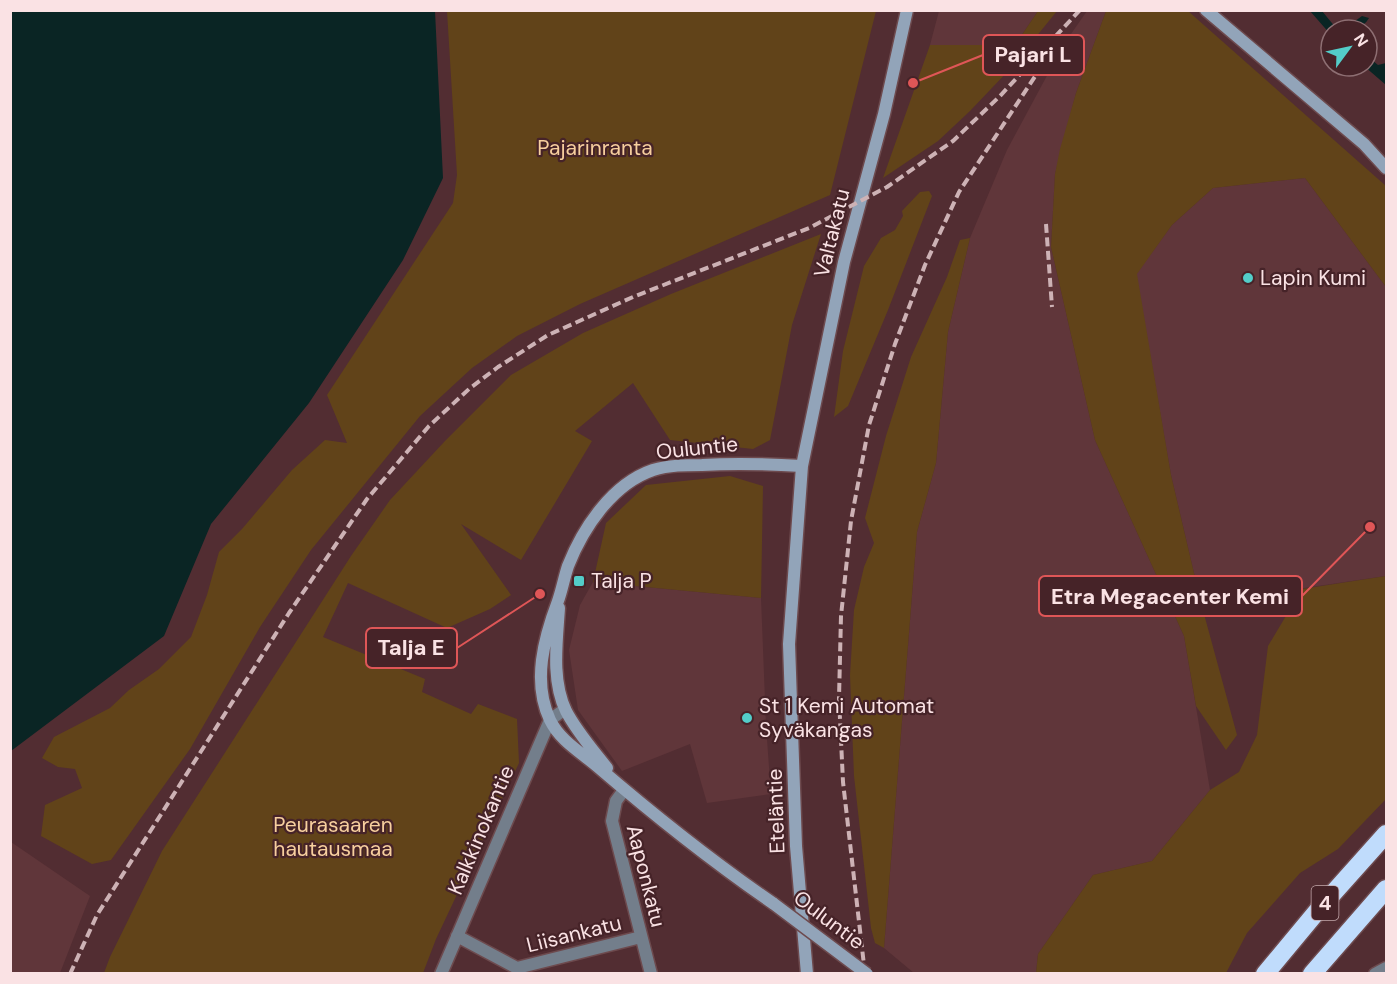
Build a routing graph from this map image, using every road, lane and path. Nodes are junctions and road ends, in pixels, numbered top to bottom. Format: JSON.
{"nodes":[{"id":1,"x":907,"y":10,"type":"edge"},
{"id":2,"x":1206,"y":10,"type":"edge"},
{"id":3,"x":1364,"y":144,"type":"junction"},
{"id":4,"x":1386,"y":158,"type":"edge"},
{"id":5,"x":1386,"y":168,"type":"edge"},
{"id":6,"x":802,"y":466,"type":"junction"},
{"id":7,"x":559,"y":598,"type":"junction"},
{"id":8,"x":565,"y":709,"type":"junction"},
{"id":9,"x":550,"y":720,"type":"junction"},
{"id":10,"x":624,"y":790,"type":"junction"},
{"id":11,"x":1386,"y":823,"type":"edge"},
{"id":12,"x":1381,"y":839,"type":"edge"},
{"id":13,"x":1386,"y":889,"type":"edge"},
{"id":14,"x":457,"y":936,"type":"junction"},
{"id":15,"x":641,"y":937,"type":"junction"},
{"id":16,"x":1386,"y":968,"type":"edge"},
{"id":17,"x":518,"y":971,"type":"edge"},
{"id":18,"x":441,"y":974,"type":"edge"},
{"id":19,"x":651,"y":974,"type":"edge"},
{"id":20,"x":807,"y":974,"type":"edge"},
{"id":21,"x":867,"y":974,"type":"edge"},
{"id":22,"x":1265,"y":974,"type":"edge"},
{"id":23,"x":1312,"y":974,"type":"edge"},
{"id":24,"x":1375,"y":974,"type":"edge"}],
"edges":[{"from":1,"to":6,"type":"main road","name":"Valtakatu"},
{"from":2,"to":3,"type":"main road"},
{"from":3,"to":4,"type":"main road"},
{"from":3,"to":5,"type":"main road"},
{"from":6,"to":7,"type":"main road","name":"Ouluntie"},
{"from":6,"to":20,"type":"main road","name":"Eteläntie"},
{"from":7,"to":8,"type":"main road","name":"Ouluntie"},
{"from":7,"to":9,"type":"main road","name":"Ouluntie"},
{"from":8,"to":9,"type":"street"},
{"from":8,"to":10,"type":"main road","name":"Ouluntie"},
{"from":9,"to":10,"type":"main road","name":"Ouluntie"},
{"from":9,"to":14,"type":"street","name":"Kalkkinokantie"},
{"from":10,"to":15,"type":"street","name":"Aaponkatu"},
{"from":10,"to":21,"type":"main road","name":"Ouluntie","bridge":true},
{"from":11,"to":12,"type":"highway"},
{"from":12,"to":22,"type":"highway","number":"4"},
{"from":13,"to":23,"type":"highway","number":"4"},
{"from":14,"to":17,"type":"street"},
{"from":14,"to":18,"type":"street","name":"Kalkkinokantie"},
{"from":15,"to":17,"type":"street","name":"Liisankatu"},
{"from":15,"to":19,"type":"street","name":"Aaponkatu"},
{"from":16,"to":24,"type":"street"}]}
